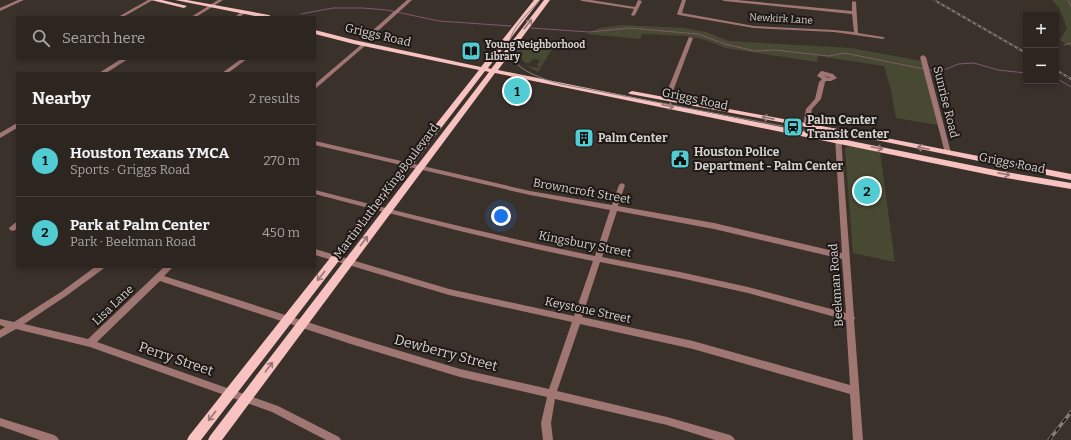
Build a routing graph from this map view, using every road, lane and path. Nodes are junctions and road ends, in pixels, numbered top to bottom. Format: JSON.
{"nodes":[{"id":1,"x":11,"y":0,"type":"edge"},
{"id":2,"x":152,"y":0,"type":"edge"},
{"id":3,"x":178,"y":0,"type":"edge"},
{"id":4,"x":221,"y":0,"type":"edge"},
{"id":5,"x":410,"y":0,"type":"edge"},
{"id":6,"x":537,"y":0,"type":"edge"},
{"id":7,"x":547,"y":0,"type":"edge"},
{"id":8,"x":582,"y":0,"type":"edge"},
{"id":9,"x":684,"y":0,"type":"edge"},
{"id":10,"x":724,"y":0,"type":"edge"},
{"id":11,"x":20,"y":1,"type":"edge"},
{"id":12,"x":640,"y":1,"type":"dead end"},
{"id":13,"x":854,"y":2,"type":"dead end"},
{"id":14,"x":211,"y":6,"type":"junction"},
{"id":15,"x":636,"y":8,"type":"junction"},
{"id":16,"x":0,"y":10,"type":"edge"},
{"id":17,"x":205,"y":10,"type":"junction"},
{"id":18,"x":855,"y":13,"type":"junction"},
{"id":19,"x":633,"y":15,"type":"dead end"},
{"id":20,"x":122,"y":16,"type":"edge"},
{"id":21,"x":195,"y":16,"type":"edge"},
{"id":22,"x":241,"y":16,"type":"edge"},
{"id":23,"x":316,"y":26,"type":"edge"},
{"id":24,"x":316,"y":32,"type":"edge"},
{"id":25,"x":856,"y":34,"type":"junction"},
{"id":26,"x":691,"y":38,"type":"dead end"},
{"id":27,"x":884,"y":38,"type":"dead end"},
{"id":28,"x":365,"y":42,"type":"junction"},
{"id":29,"x":923,"y":57,"type":"dead end"},
{"id":30,"x":123,"y":60,"type":"edge"},
{"id":31,"x":243,"y":60,"type":"edge"},
{"id":32,"x":489,"y":68,"type":"junction"},
{"id":33,"x":104,"y":72,"type":"edge"},
{"id":34,"x":226,"y":72,"type":"edge"},
{"id":35,"x":826,"y":79,"type":"dead end"},
{"id":36,"x":316,"y":86,"type":"edge"},
{"id":37,"x":667,"y":99,"type":"junction"},
{"id":38,"x":458,"y":101,"type":"junction"},
{"id":39,"x":469,"y":103,"type":"junction"},
{"id":40,"x":806,"y":125,"type":"junction"},
{"id":41,"x":16,"y":126,"type":"edge"},
{"id":42,"x":437,"y":128,"type":"junction"},
{"id":43,"x":448,"y":130,"type":"junction"},
{"id":44,"x":834,"y":130,"type":"junction"},
{"id":45,"x":0,"y":136,"type":"edge"},
{"id":46,"x":839,"y":140,"type":"junction"},
{"id":47,"x":316,"y":143,"type":"edge"},
{"id":48,"x":948,"y":153,"type":"junction"},
{"id":49,"x":408,"y":165,"type":"junction"},
{"id":50,"x":420,"y":168,"type":"junction"},
{"id":51,"x":1071,"y":178,"type":"edge"},
{"id":52,"x":622,"y":185,"type":"dead end"},
{"id":53,"x":1071,"y":186,"type":"edge"},
{"id":54,"x":316,"y":192,"type":"edge"},
{"id":55,"x":374,"y":208,"type":"junction"},
{"id":56,"x":614,"y":208,"type":"junction"},
{"id":57,"x":387,"y":212,"type":"junction"},
{"id":58,"x":316,"y":252,"type":"edge"},
{"id":59,"x":336,"y":257,"type":"junction"},
{"id":60,"x":846,"y":257,"type":"junction"},
{"id":61,"x":598,"y":258,"type":"junction"},
{"id":62,"x":348,"y":262,"type":"junction"},
{"id":63,"x":99,"y":268,"type":"edge"},
{"id":64,"x":168,"y":268,"type":"edge"},
{"id":65,"x":158,"y":277,"type":"junction"},
{"id":66,"x":851,"y":318,"type":"junction"},
{"id":67,"x":287,"y":319,"type":"junction"},
{"id":68,"x":577,"y":319,"type":"junction"},
{"id":69,"x":0,"y":322,"type":"edge"},
{"id":70,"x":301,"y":324,"type":"junction"},
{"id":71,"x":16,"y":325,"type":"junction"},
{"id":72,"x":0,"y":334,"type":"edge"},
{"id":73,"x":90,"y":343,"type":"junction"},
{"id":74,"x":855,"y":391,"type":"junction"},
{"id":75,"x":231,"y":393,"type":"junction"},
{"id":76,"x":552,"y":394,"type":"junction"},
{"id":77,"x":245,"y":398,"type":"junction"},
{"id":78,"x":0,"y":422,"type":"edge"},
{"id":79,"x":54,"y":440,"type":"edge"},
{"id":80,"x":193,"y":440,"type":"edge"},
{"id":81,"x":214,"y":440,"type":"edge"},
{"id":82,"x":336,"y":440,"type":"edge"},
{"id":83,"x":548,"y":440,"type":"edge"},
{"id":84,"x":730,"y":440,"type":"edge"},
{"id":85,"x":858,"y":440,"type":"edge"}],
"edges":[{"from":1,"to":11,"type":"street"},
{"from":2,"to":17,"type":"main road"},
{"from":2,"to":20,"type":"street"},
{"from":3,"to":14,"type":"main road"},
{"from":4,"to":14,"type":"street"},
{"from":5,"to":28,"type":"street"},
{"from":6,"to":32,"type":"main road","name":"Martin Luther King Boulevard"},
{"from":32,"to":7,"type":"main road","name":"Martin Luther King Boulevard","one_way":true},
{"from":8,"to":15,"type":"street"},
{"from":9,"to":25,"type":"street","name":"Newkirk Lane"},
{"from":10,"to":18,"type":"street"},
{"from":11,"to":16,"type":"street"},
{"from":12,"to":15,"type":"street"},
{"from":13,"to":18,"type":"street"},
{"from":14,"to":17,"type":"street"},
{"from":14,"to":22,"type":"main road"},
{"from":15,"to":19,"type":"street"},
{"from":17,"to":21,"type":"street"},
{"from":17,"to":22,"type":"main road"},
{"from":18,"to":25,"type":"street"},
{"from":23,"to":28,"type":"main road","name":"Griggs Road"},
{"from":24,"to":28,"type":"main road","name":"Griggs Road"},
{"from":25,"to":27,"type":"street","name":"Newkirk Lane"},
{"from":26,"to":37,"type":"street"},
{"from":28,"to":32,"type":"main road","name":"Griggs Road"},
{"from":28,"to":36,"type":"street"},
{"from":29,"to":48,"type":"street","name":"Sunrise Road"},
{"from":30,"to":33,"type":"street"},
{"from":31,"to":34,"type":"street"},
{"from":32,"to":37,"type":"main road","name":"Griggs Road"},
{"from":32,"to":38,"type":"main road","name":"Martin Luther King Boulevard"},
{"from":32,"to":39,"type":"main road","name":"Martin Luther King Boulevard"},
{"from":32,"to":46,"type":"main road","name":"Griggs Road","one_way":true},
{"from":35,"to":40,"type":"street"},
{"from":40,"to":37,"type":"main road","name":"Griggs Road","one_way":true},
{"from":38,"to":39,"type":"main road"},
{"from":38,"to":42,"type":"main road","name":"Martin Luther King Boulevard"},
{"from":39,"to":43,"type":"main road","name":"Martin Luther King Boulevard"},
{"from":40,"to":44,"type":"main road","name":"Griggs Road"},
{"from":41,"to":45,"type":"street"},
{"from":42,"to":43,"type":"main road"},
{"from":42,"to":49,"type":"main road","name":"Martin Luther King Boulevard"},
{"from":43,"to":50,"type":"main road","name":"Martin Luther King Boulevard"},
{"from":44,"to":46,"type":"street","name":"Beekman Road"},
{"from":48,"to":44,"type":"main road","name":"Griggs Road","one_way":true},
{"from":46,"to":53,"type":"main road","name":"Griggs Road","one_way":true},
{"from":46,"to":60,"type":"street","name":"Beekman Road"},
{"from":47,"to":49,"type":"street","name":"Browncroft Street"},
{"from":48,"to":51,"type":"main road","name":"Griggs Road"},
{"from":49,"to":50,"type":"street","name":"Browncroft Street"},
{"from":49,"to":55,"type":"main road","name":"Martin Luther King Boulevard"},
{"from":50,"to":56,"type":"street","name":"Browncroft Street"},
{"from":50,"to":57,"type":"main road","name":"Martin Luther King Boulevard"},
{"from":52,"to":56,"type":"street"},
{"from":54,"to":55,"type":"street","name":"Kingsbury Street"},
{"from":55,"to":57,"type":"street","name":"Kingsbury Street"},
{"from":55,"to":59,"type":"main road","name":"Martin Luther King Boulevard"},
{"from":56,"to":60,"type":"street","name":"Browncroft Street"},
{"from":56,"to":61,"type":"street"},
{"from":57,"to":61,"type":"street","name":"Kingsbury Street"},
{"from":62,"to":57,"type":"main road","name":"Martin Luther King Boulevard","one_way":true},
{"from":58,"to":59,"type":"street","name":"Keystone Street"},
{"from":59,"to":62,"type":"street","name":"Keystone Street"},
{"from":59,"to":67,"type":"main road","name":"Martin Luther King Boulevard","one_way":true},
{"from":60,"to":66,"type":"street","name":"Beekman Road"},
{"from":61,"to":66,"type":"street","name":"Kingsbury Street"},
{"from":61,"to":68,"type":"street"},
{"from":62,"to":68,"type":"street","name":"Keystone Street"},
{"from":62,"to":70,"type":"main road","name":"Martin Luther King Boulevard"},
{"from":63,"to":71,"type":"street"},
{"from":64,"to":65,"type":"street","name":"Lisa Lane"},
{"from":65,"to":67,"type":"street","name":"Dewberry Street"},
{"from":65,"to":73,"type":"street","name":"Lisa Lane"},
{"from":66,"to":74,"type":"street","name":"Beekman Road"},
{"from":67,"to":70,"type":"street","name":"Dewberry Street"},
{"from":67,"to":75,"type":"main road","name":"Martin Luther King Boulevard"},
{"from":68,"to":74,"type":"street","name":"Keystone Street"},
{"from":68,"to":76,"type":"street"},
{"from":69,"to":71,"type":"street","name":"Perry Street"},
{"from":70,"to":76,"type":"street","name":"Dewberry Street"},
{"from":77,"to":70,"type":"main road","name":"Martin Luther King Boulevard","one_way":true},
{"from":71,"to":72,"type":"street"},
{"from":71,"to":73,"type":"street","name":"Perry Street"},
{"from":73,"to":75,"type":"street","name":"Perry Street"},
{"from":74,"to":85,"type":"street","name":"Beekman Road"},
{"from":75,"to":77,"type":"street","name":"Perry Street"},
{"from":75,"to":80,"type":"main road","name":"Martin Luther King Boulevard","one_way":true},
{"from":76,"to":83,"type":"street"},
{"from":76,"to":84,"type":"street","name":"Dewberry Street"},
{"from":77,"to":81,"type":"main road","name":"Martin Luther King Boulevard"},
{"from":77,"to":82,"type":"street","name":"Perry Street"},
{"from":78,"to":79,"type":"street"}]}
